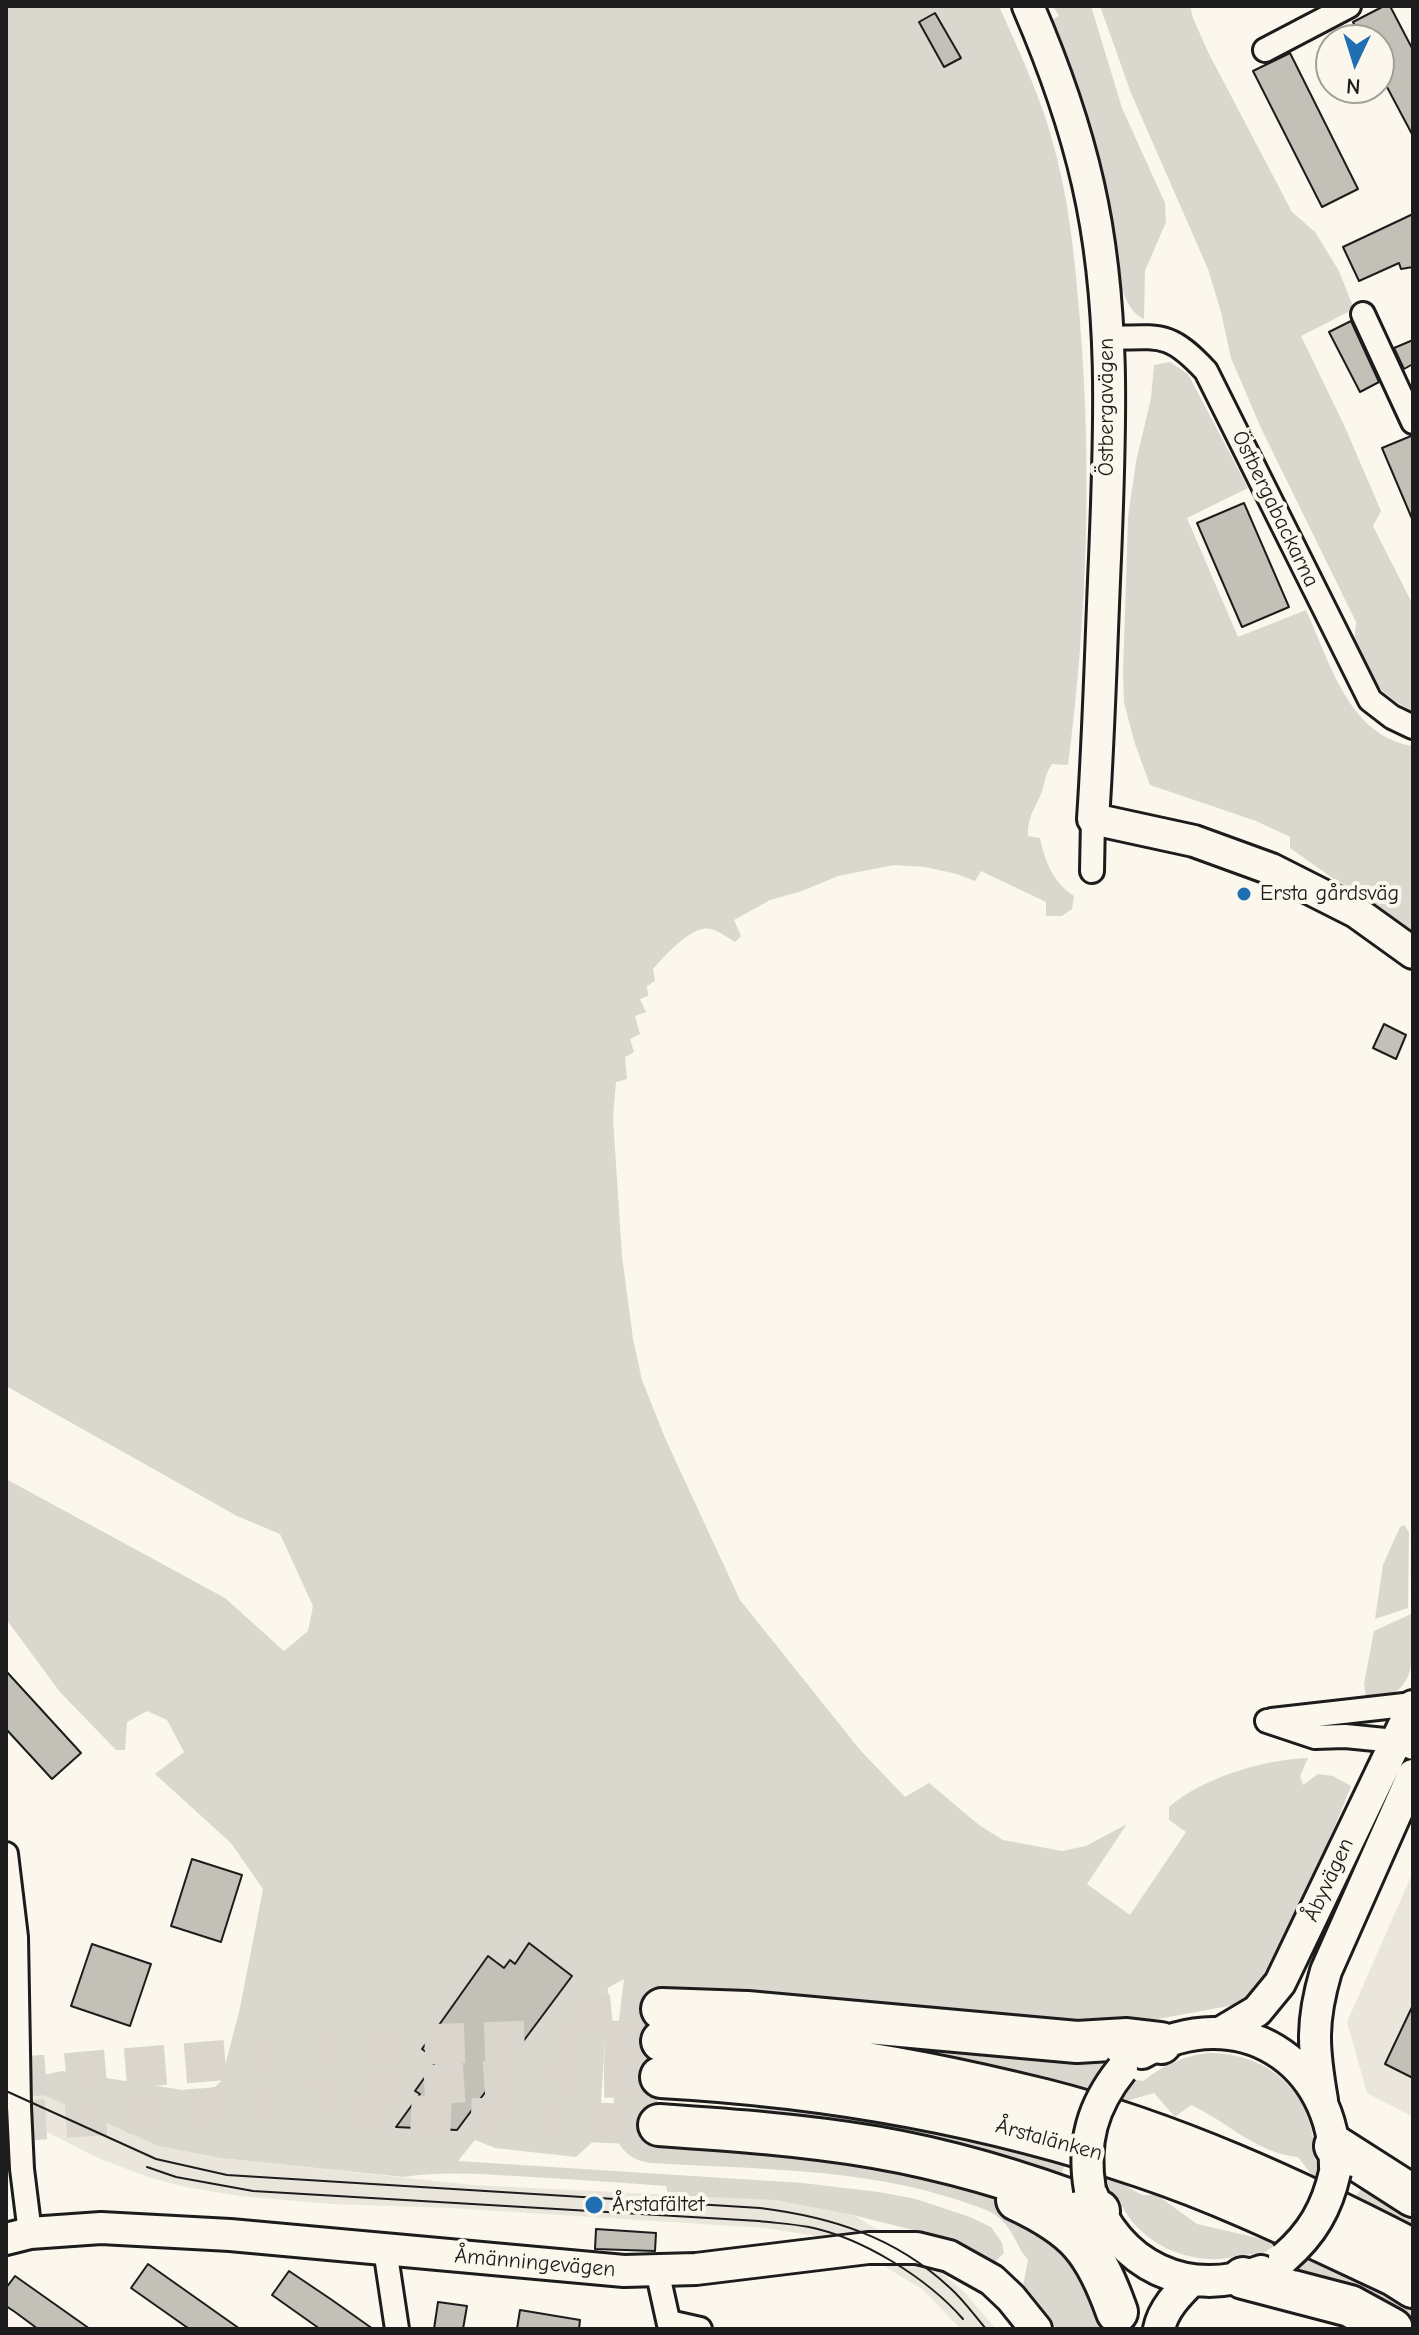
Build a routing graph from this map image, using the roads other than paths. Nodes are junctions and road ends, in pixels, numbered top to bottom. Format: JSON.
{"nodes":[{"id":1,"x":1028,"y":6,"type":"edge"},
{"id":2,"x":1349,"y":6,"type":"edge"},
{"id":3,"x":1265,"y":50,"type":"dead end"},
{"id":4,"x":1363,"y":314,"type":"dead end"},
{"id":5,"x":1108,"y":338,"type":"junction"},
{"id":6,"x":1413,"y":422,"type":"edge"},
{"id":7,"x":1413,"y":727,"type":"edge"},
{"id":8,"x":1093,"y":819,"type":"junction"},
{"id":9,"x":1092,"y":871,"type":"dead end"},
{"id":10,"x":1413,"y":953,"type":"edge"},
{"id":11,"x":1413,"y":1705,"type":"edge"},
{"id":12,"x":1404,"y":1744,"type":"edge"},
{"id":13,"x":1413,"y":1775,"type":"edge"},
{"id":14,"x":6,"y":1854,"type":"edge"},
{"id":15,"x":1220,"y":2033,"type":"junction"},
{"id":16,"x":662,"y":2042,"type":"junction"},
{"id":17,"x":1161,"y":2043,"type":"junction"},
{"id":18,"x":1322,"y":2100,"type":"junction"},
{"id":19,"x":659,"y":2125,"type":"tunnel mouth"},
{"id":20,"x":930,"y":2159,"type":"junction"},
{"id":21,"x":1335,"y":2159,"type":"junction"},
{"id":22,"x":1413,"y":2196,"type":"edge"},
{"id":23,"x":1099,"y":2210,"type":"junction"},
{"id":24,"x":18,"y":2236,"type":"edge"},
{"id":25,"x":385,"y":2249,"type":"junction"},
{"id":26,"x":1413,"y":2250,"type":"edge"},
{"id":27,"x":657,"y":2270,"type":"junction"},
{"id":28,"x":1243,"y":2278,"type":"junction"},
{"id":29,"x":1192,"y":2280,"type":"junction"},
{"id":30,"x":1413,"y":2287,"type":"edge"},
{"id":31,"x":1118,"y":2320,"type":"edge"},
{"id":32,"x":670,"y":2325,"type":"edge"},
{"id":33,"x":397,"y":2329,"type":"edge"},
{"id":34,"x":700,"y":2329,"type":"edge"},
{"id":35,"x":1036,"y":2329,"type":"edge"},
{"id":36,"x":1159,"y":2329,"type":"edge"},
{"id":37,"x":1392,"y":2329,"type":"edge"}],
"edges":[{"from":1,"to":5,"type":"street","name":"Östbergavägen"},
{"from":2,"to":3,"type":"street"},
{"from":4,"to":6,"type":"street"},
{"from":5,"to":7,"type":"street","name":"Östbergabackarna"},
{"from":5,"to":8,"type":"street","name":"Östbergavägen"},
{"from":8,"to":9,"type":"street"},
{"from":8,"to":10,"type":"street"},
{"from":11,"to":12,"type":"street","name":"Åbyvägen"},
{"from":11,"to":12,"type":"street"},
{"from":12,"to":15,"type":"street","name":"Åbyvägen"},
{"from":13,"to":18,"type":"street","name":"Åbyvägen"},
{"from":14,"to":24,"type":"street"},
{"from":15,"to":17,"type":"street"},
{"from":15,"to":18,"type":"street"},
{"from":16,"to":17,"type":"highway"},
{"from":16,"to":26,"type":"highway","name":"Årstalänken"},
{"from":16,"to":30,"type":"highway","name":"Årstalänken"},
{"from":17,"to":23,"type":"street","bridge":true},
{"from":18,"to":21,"type":"street"},
{"from":19,"to":20,"type":"highway"},
{"from":20,"to":23,"type":"highway"},
{"from":20,"to":31,"type":"highway"},
{"from":21,"to":22,"type":"highway"},
{"from":21,"to":28,"type":"street","bridge":true},
{"from":23,"to":29,"type":"street"},
{"from":23,"to":31,"type":"street"},
{"from":24,"to":25,"type":"street","name":"Åmänningevägen"},
{"from":25,"to":27,"type":"street","name":"Åmänningevägen"},
{"from":25,"to":33,"type":"street"},
{"from":27,"to":32,"type":"street"},
{"from":27,"to":35,"type":"street","name":"Åmänningevägen"},
{"from":28,"to":29,"type":"street"},
{"from":28,"to":37,"type":"highway"},
{"from":29,"to":36,"type":"street"},
{"from":32,"to":34,"type":"street"}]}
